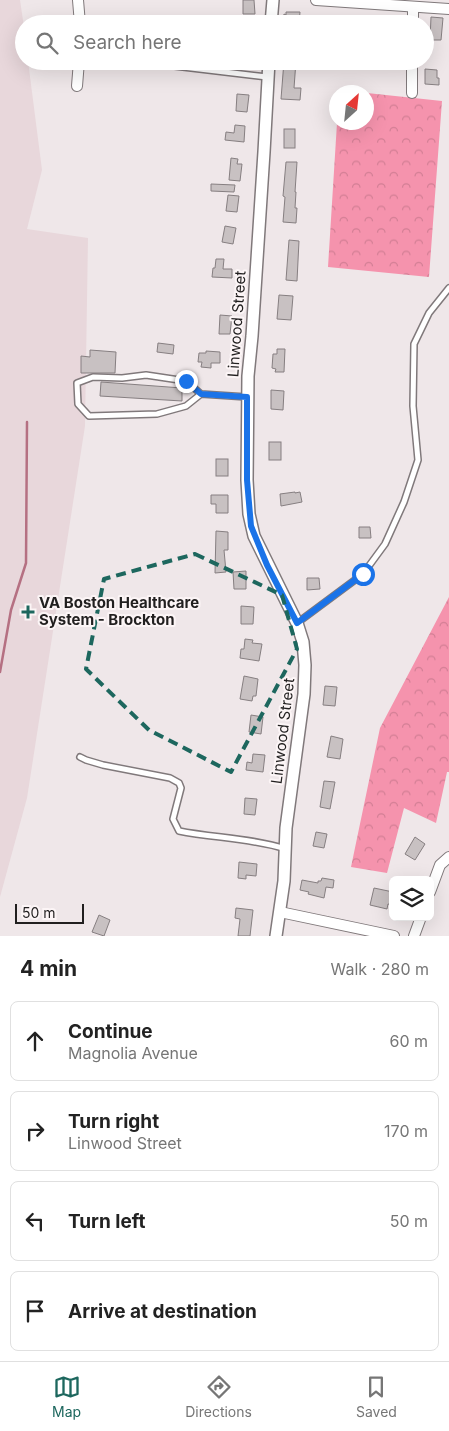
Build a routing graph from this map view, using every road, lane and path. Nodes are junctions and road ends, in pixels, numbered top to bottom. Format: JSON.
{"nodes":[{"id":1,"x":78,"y":0,"type":"edge"},
{"id":2,"x":273,"y":0,"type":"edge"},
{"id":3,"x":316,"y":0,"type":"edge"},
{"id":4,"x":413,"y":7,"type":"junction"},
{"id":5,"x":449,"y":9,"type":"edge"},
{"id":6,"x":79,"y":15,"type":"edge"},
{"id":7,"x":272,"y":15,"type":"edge"},
{"id":8,"x":413,"y":15,"type":"edge"},
{"id":9,"x":78,"y":70,"type":"edge"},
{"id":10,"x":208,"y":70,"type":"edge"},
{"id":11,"x":268,"y":70,"type":"edge"},
{"id":12,"x":412,"y":70,"type":"edge"},
{"id":13,"x":268,"y":77,"type":"junction"},
{"id":14,"x":77,"y":86,"type":"dead end"},
{"id":15,"x":412,"y":93,"type":"dead end"},
{"id":16,"x":449,"y":288,"type":"edge"},
{"id":17,"x":201,"y":394,"type":"junction"},
{"id":18,"x":247,"y":397,"type":"junction"},
{"id":19,"x":297,"y":623,"type":"junction"},
{"id":20,"x":80,"y":757,"type":"dead end"},
{"id":21,"x":286,"y":849,"type":"junction"},
{"id":22,"x":449,"y":856,"type":"edge"},
{"id":23,"x":434,"y":881,"type":"edge"},
{"id":24,"x":280,"y":912,"type":"junction"},
{"id":25,"x":420,"y":921,"type":"edge"},
{"id":26,"x":276,"y":936,"type":"edge"},
{"id":27,"x":394,"y":936,"type":"edge"},
{"id":28,"x":414,"y":936,"type":"edge"}],
"edges":[{"from":1,"to":6,"type":"street"},
{"from":2,"to":7,"type":"street"},
{"from":3,"to":4,"type":"street"},
{"from":4,"to":5,"type":"street"},
{"from":4,"to":8,"type":"street"},
{"from":9,"to":14,"type":"street"},
{"from":10,"to":13,"type":"lane"},
{"from":11,"to":13,"type":"street","name":"Linwood Street"},
{"from":12,"to":15,"type":"street"},
{"from":13,"to":18,"type":"street","name":"Linwood Street"},
{"from":16,"to":19,"type":"lane"},
{"from":17,"to":17,"type":"lane"},
{"from":17,"to":18,"type":"lane"},
{"from":18,"to":19,"type":"street","name":"Linwood Street"},
{"from":19,"to":21,"type":"street","name":"Linwood Street"},
{"from":20,"to":21,"type":"lane"},
{"from":21,"to":24,"type":"street","name":"Linwood Street"},
{"from":22,"to":23,"type":"street"},
{"from":24,"to":26,"type":"street","name":"Linwood Street"},
{"from":24,"to":27,"type":"street"},
{"from":25,"to":28,"type":"street"}]}
